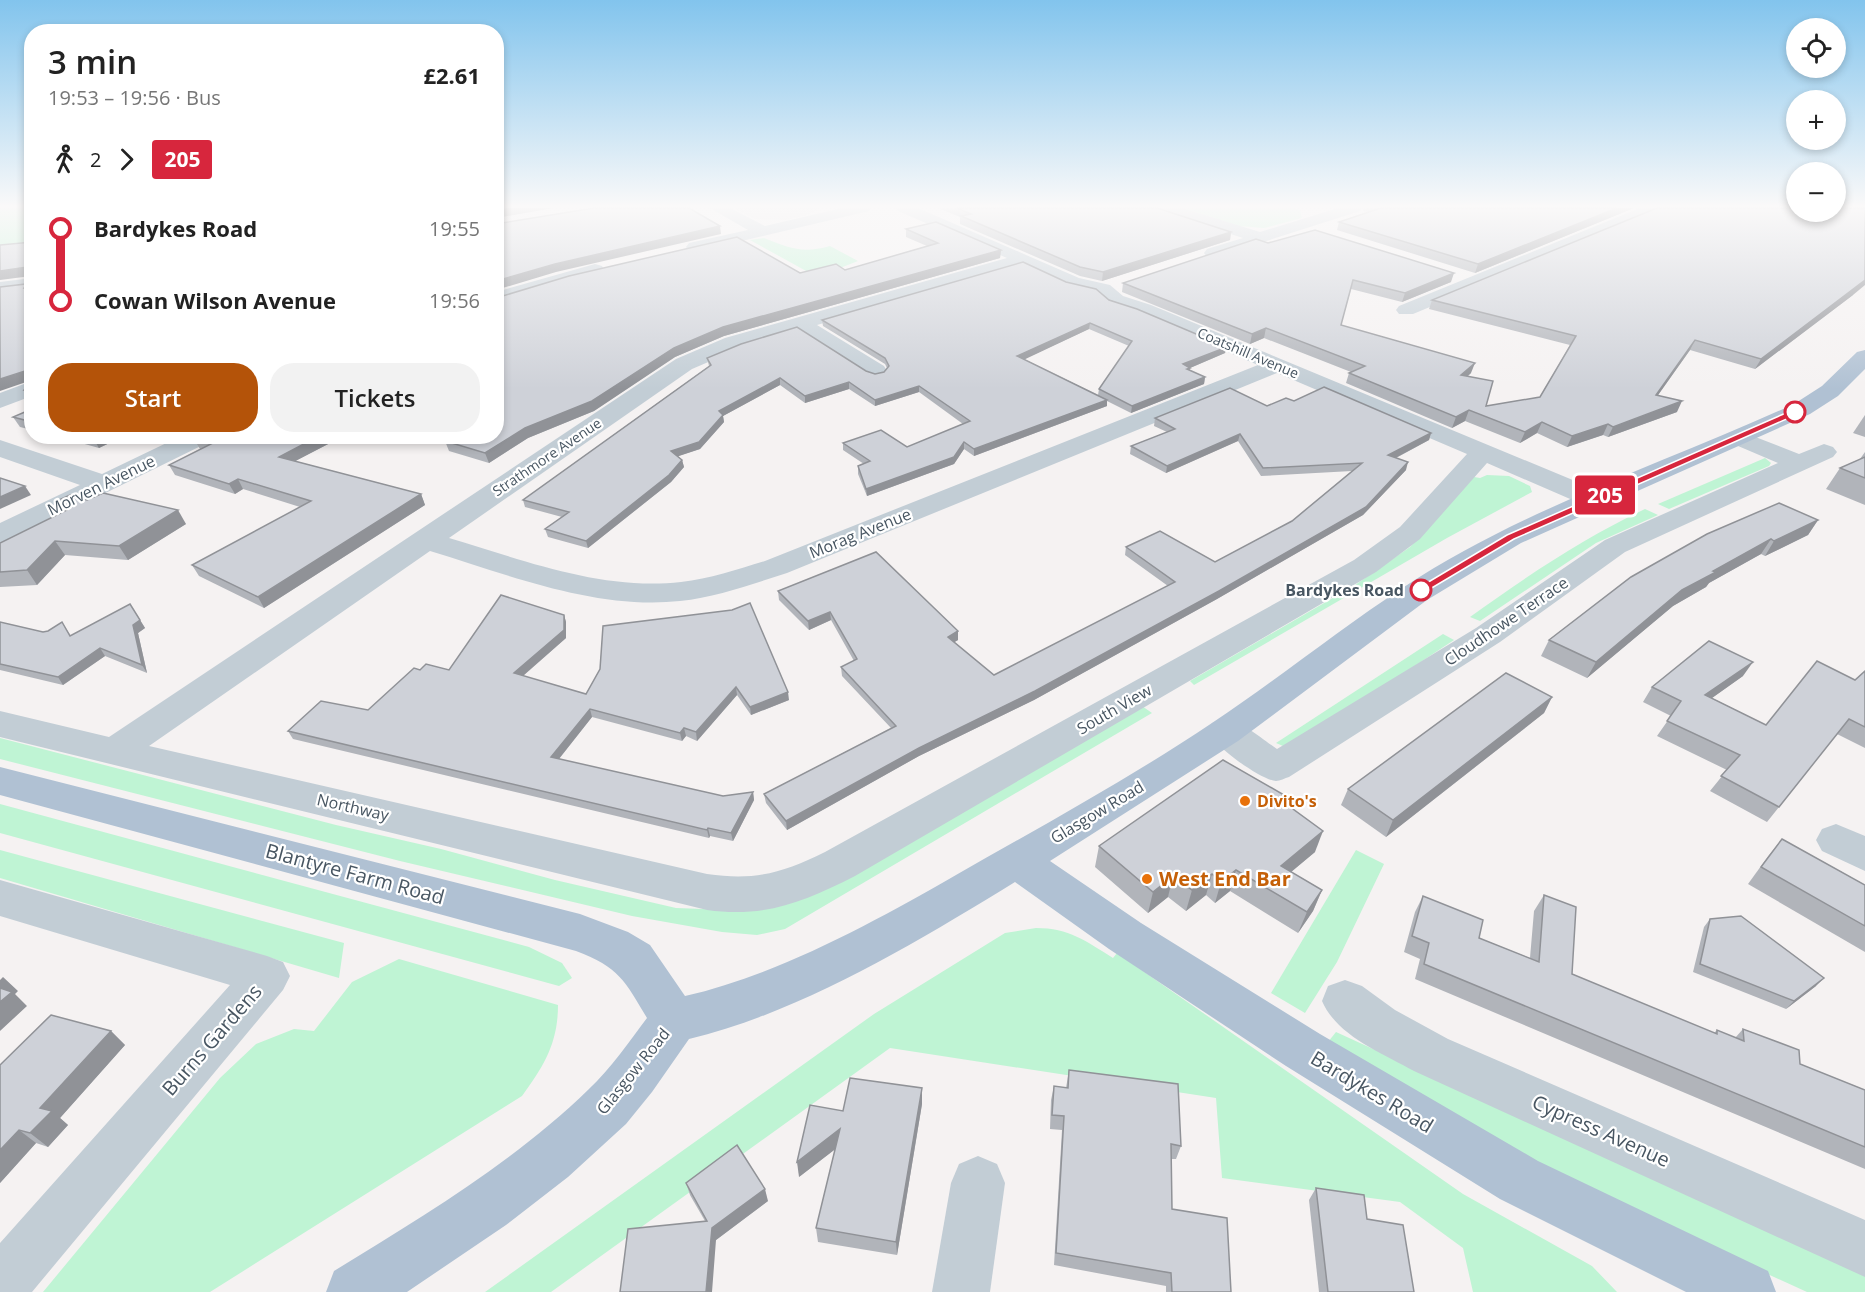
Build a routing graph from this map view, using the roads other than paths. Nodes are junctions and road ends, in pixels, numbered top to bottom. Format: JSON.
{"nodes":[{"id":1,"x":603,"y":268,"type":"edge"},
{"id":2,"x":993,"y":268,"type":"edge"},
{"id":3,"x":1044,"y":268,"type":"edge"},
{"id":4,"x":1506,"y":268,"type":"edge"},
{"id":5,"x":1453,"y":274,"type":"edge"},
{"id":6,"x":1475,"y":281,"type":"junction"},
{"id":7,"x":24,"y":285,"type":"edge"},
{"id":8,"x":0,"y":288,"type":"edge"},
{"id":9,"x":504,"y":297,"type":"edge"},
{"id":10,"x":1383,"y":304,"type":"dead end"},
{"id":11,"x":1406,"y":310,"type":"junction"},
{"id":12,"x":1425,"y":318,"type":"dead end"},
{"id":13,"x":801,"y":324,"type":"junction"},
{"id":14,"x":1865,"y":357,"type":"edge"},
{"id":15,"x":1277,"y":365,"type":"junction"},
{"id":16,"x":876,"y":371,"type":"edge"},
{"id":17,"x":24,"y":391,"type":"edge"},
{"id":18,"x":0,"y":401,"type":"edge"},
{"id":19,"x":1740,"y":438,"type":"junction"},
{"id":20,"x":186,"y":444,"type":"edge"},
{"id":21,"x":0,"y":448,"type":"edge"},
{"id":22,"x":1483,"y":452,"type":"junction"},
{"id":23,"x":104,"y":484,"type":"junction"},
{"id":24,"x":1594,"y":499,"type":"junction"},
{"id":25,"x":0,"y":534,"type":"edge"},
{"id":26,"x":426,"y":540,"type":"junction"},
{"id":27,"x":0,"y":724,"type":"edge"},
{"id":28,"x":1225,"y":732,"type":"junction"},
{"id":29,"x":115,"y":751,"type":"junction"},
{"id":30,"x":0,"y":781,"type":"edge"},
{"id":31,"x":1016,"y":860,"type":"junction"},
{"id":32,"x":707,"y":892,"type":"joint"},
{"id":33,"x":0,"y":898,"type":"edge"},
{"id":34,"x":1345,"y":1001,"type":"dead end"},
{"id":35,"x":674,"y":1020,"type":"junction"},
{"id":36,"x":978,"y":1183,"type":"dead end"},
{"id":37,"x":1865,"y":1249,"type":"edge"},
{"id":38,"x":1716,"y":1285,"type":"edge"},
{"id":39,"x":0,"y":1286,"type":"edge"},
{"id":40,"x":355,"y":1292,"type":"edge"},
{"id":41,"x":962,"y":1292,"type":"edge"}],
"edges":[{"from":1,"to":9,"type":"street"},
{"from":2,"to":13,"type":"street","name":"Strathmore Avenue"},
{"from":3,"to":15,"type":"street","name":"Coatshill Avenue"},
{"from":4,"to":6,"type":"street"},
{"from":5,"to":6,"type":"street"},
{"from":6,"to":11,"type":"street"},
{"from":7,"to":8,"type":"street"},
{"from":10,"to":11,"type":"street"},
{"from":11,"to":12,"type":"street"},
{"from":13,"to":16,"type":"street"},
{"from":13,"to":26,"type":"street","name":"Strathmore Avenue"},
{"from":14,"to":19,"type":"main road","name":"Glasgow Road"},
{"from":15,"to":22,"type":"street","name":"Coatshill Avenue"},
{"from":15,"to":26,"type":"street","name":"Morag Avenue"},
{"from":17,"to":18,"type":"street"},
{"from":19,"to":24,"type":"main road","name":"Glasgow Road"},
{"from":19,"to":28,"type":"street","name":"Cloudhowe Terrace"},
{"from":20,"to":23,"type":"street","name":"Morven Avenue"},
{"from":21,"to":23,"type":"street"},
{"from":22,"to":24,"type":"street","name":"Coatshill Avenue"},
{"from":22,"to":32,"type":"street","name":"South View"},
{"from":23,"to":25,"type":"street","name":"Morven Avenue"},
{"from":24,"to":28,"type":"main road","name":"Glasgow Road"},
{"from":26,"to":29,"type":"street","name":"Strathmore Avenue"},
{"from":27,"to":29,"type":"street","name":"Northway"},
{"from":28,"to":31,"type":"main road","name":"Glasgow Road"},
{"from":29,"to":32,"type":"street","name":"Northway"},
{"from":30,"to":35,"type":"main road","name":"Blantyre Farm Road"},
{"from":31,"to":35,"type":"main road","name":"Glasgow Road"},
{"from":31,"to":38,"type":"main road","name":"Bardykes Road"},
{"from":33,"to":39,"type":"street","name":"Burns Gardens"},
{"from":34,"to":37,"type":"street","name":"Cypress Avenue"},
{"from":35,"to":40,"type":"main road","name":"Glasgow Road"},
{"from":36,"to":41,"type":"street"}]}
